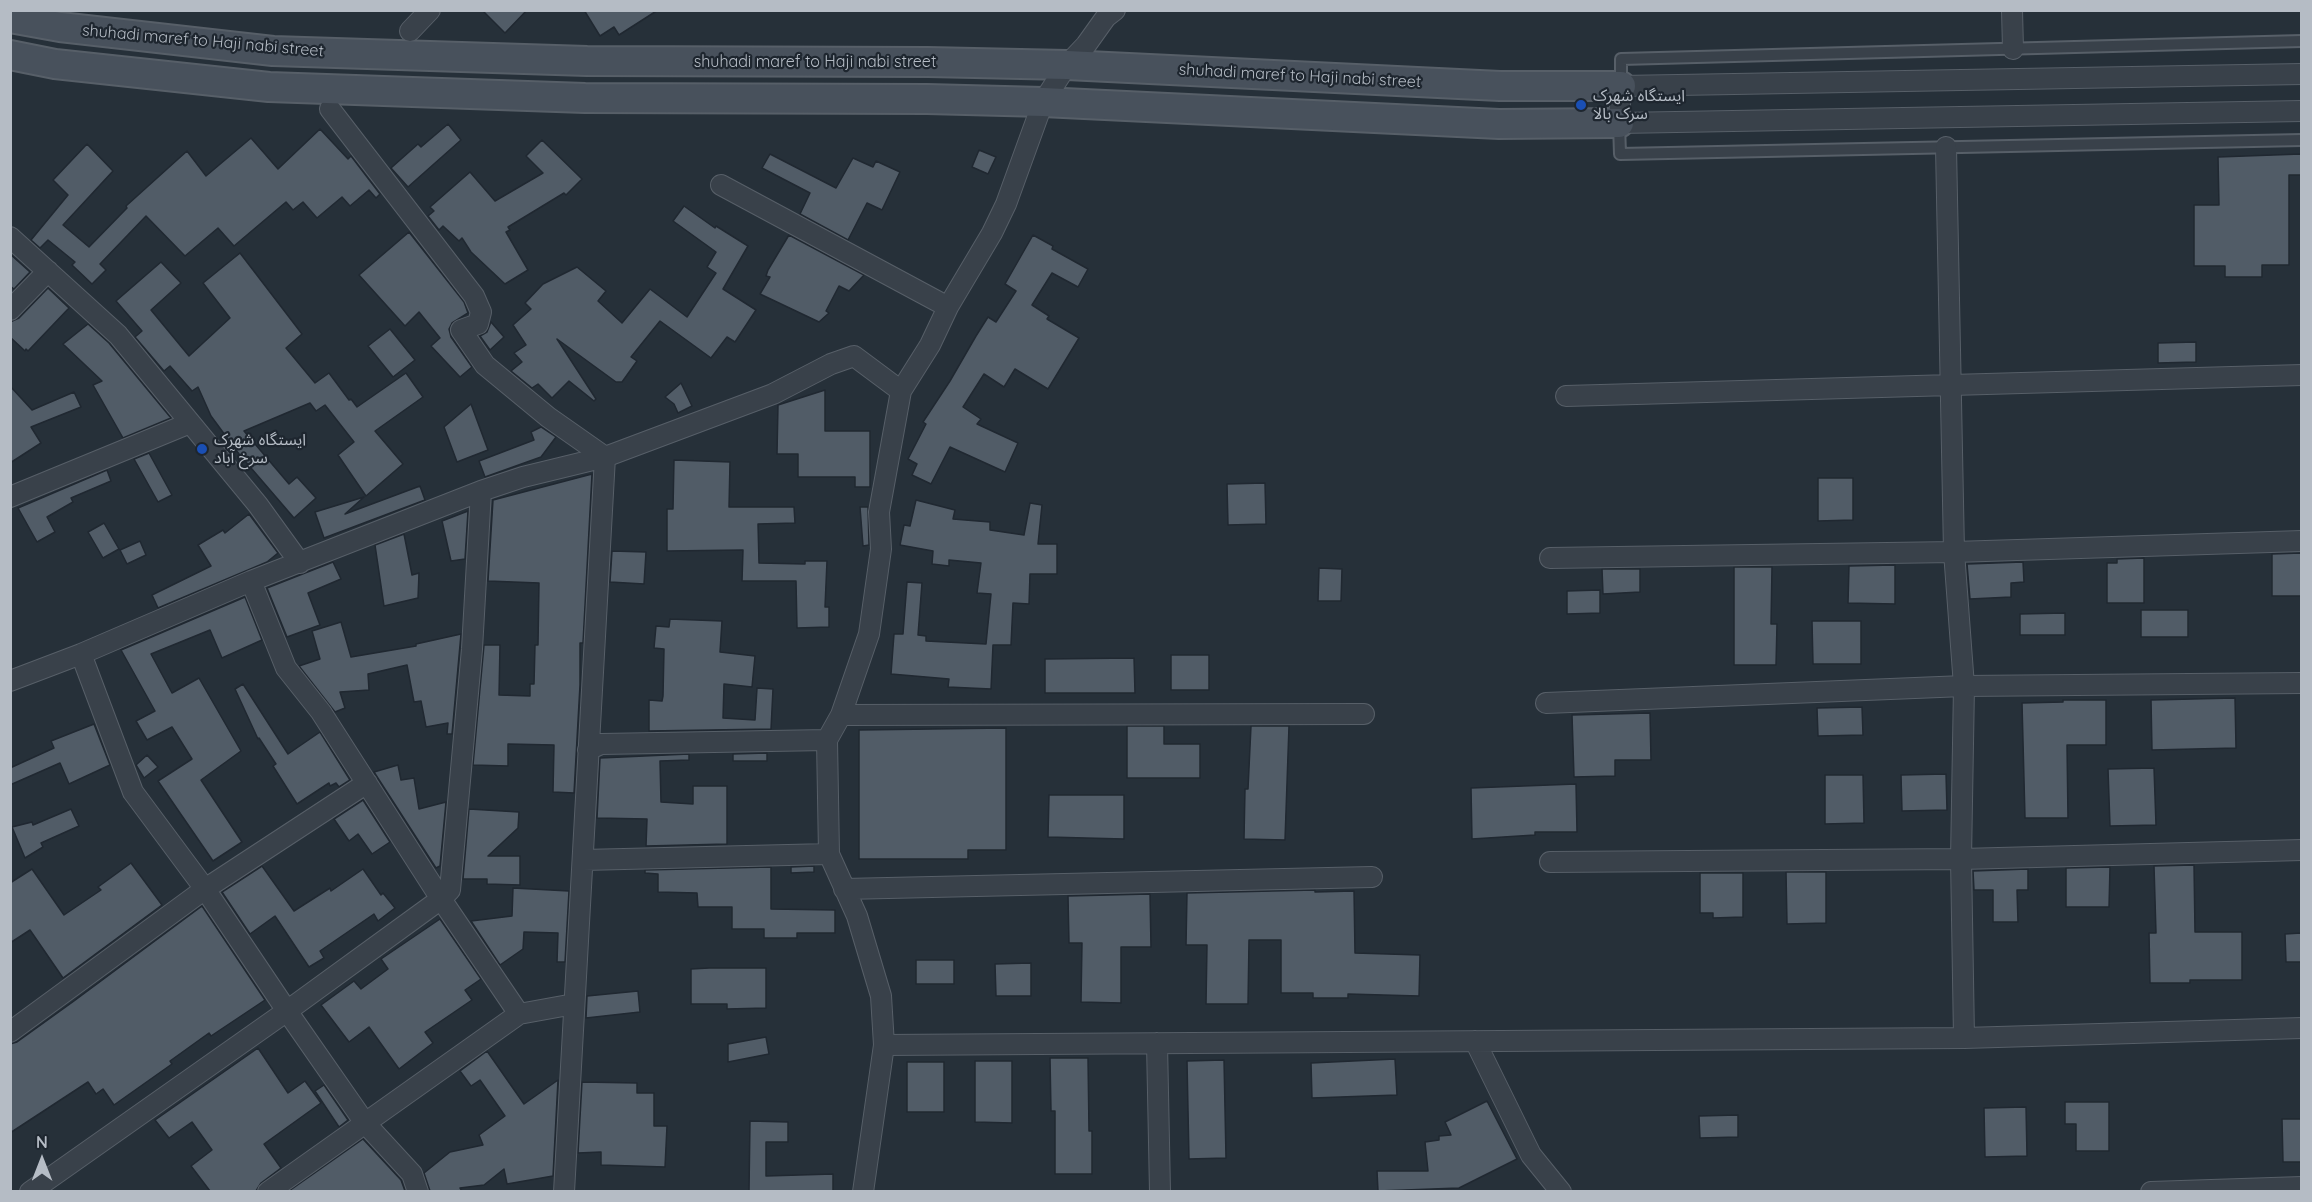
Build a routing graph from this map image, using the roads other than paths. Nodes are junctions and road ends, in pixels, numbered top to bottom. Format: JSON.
{"nodes":[{"id":1,"x":430,"y":10,"type":"edge"},
{"id":2,"x":2012,"y":10,"type":"edge"},
{"id":3,"x":1105,"y":13,"type":"edge"},
{"id":4,"x":10,"y":18,"type":"edge"},
{"id":5,"x":410,"y":31,"type":"dead end"},
{"id":6,"x":2301,"y":41,"type":"edge"},
{"id":7,"x":2013,"y":50,"type":"junction"},
{"id":8,"x":10,"y":55,"type":"edge"},
{"id":9,"x":1067,"y":65,"type":"junction"},
{"id":10,"x":2301,"y":74,"type":"edge"},
{"id":11,"x":1621,"y":86,"type":"junction"},
{"id":12,"x":1043,"y":102,"type":"junction"},
{"id":13,"x":330,"y":109,"type":"dead end"},
{"id":14,"x":2301,"y":111,"type":"edge"},
{"id":15,"x":1619,"y":123,"type":"junction"},
{"id":16,"x":2301,"y":140,"type":"edge"},
{"id":17,"x":1946,"y":147,"type":"junction"},
{"id":18,"x":721,"y":185,"type":"dead end"},
{"id":19,"x":10,"y":237,"type":"edge"},
{"id":20,"x":48,"y":271,"type":"junction"},
{"id":21,"x":948,"y":307,"type":"junction"},
{"id":22,"x":10,"y":310,"type":"edge"},
{"id":23,"x":2301,"y":375,"type":"edge"},
{"id":24,"x":1951,"y":385,"type":"junction"},
{"id":25,"x":901,"y":390,"type":"junction"},
{"id":26,"x":1566,"y":396,"type":"dead end"},
{"id":27,"x":190,"y":423,"type":"junction"},
{"id":28,"x":605,"y":457,"type":"junction"},
{"id":29,"x":481,"y":491,"type":"junction"},
{"id":30,"x":10,"y":497,"type":"edge"},
{"id":31,"x":2301,"y":541,"type":"edge"},
{"id":32,"x":1954,"y":552,"type":"junction"},
{"id":33,"x":1550,"y":558,"type":"dead end"},
{"id":34,"x":300,"y":563,"type":"junction"},
{"id":35,"x":251,"y":581,"type":"junction"},
{"id":36,"x":81,"y":654,"type":"junction"},
{"id":37,"x":10,"y":681,"type":"edge"},
{"id":38,"x":2301,"y":682,"type":"edge"},
{"id":39,"x":1964,"y":686,"type":"junction"},
{"id":40,"x":1546,"y":704,"type":"dead end"},
{"id":41,"x":1364,"y":714,"type":"dead end"},
{"id":42,"x":842,"y":715,"type":"junction"},
{"id":43,"x":827,"y":740,"type":"junction"},
{"id":44,"x":588,"y":750,"type":"junction"},
{"id":45,"x":367,"y":783,"type":"junction"},
{"id":46,"x":2301,"y":850,"type":"edge"},
{"id":47,"x":829,"y":854,"type":"junction"},
{"id":48,"x":1961,"y":859,"type":"junction"},
{"id":49,"x":583,"y":860,"type":"junction"},
{"id":50,"x":1550,"y":862,"type":"dead end"},
{"id":51,"x":1372,"y":877,"type":"dead end"},
{"id":52,"x":205,"y":888,"type":"junction"},
{"id":53,"x":844,"y":889,"type":"junction"},
{"id":54,"x":441,"y":899,"type":"junction"},
{"id":55,"x":574,"y":1005,"type":"junction"},
{"id":56,"x":287,"y":1011,"type":"junction"},
{"id":57,"x":519,"y":1014,"type":"junction"},
{"id":58,"x":2301,"y":1028,"type":"edge"},
{"id":59,"x":10,"y":1032,"type":"edge"},
{"id":60,"x":1964,"y":1038,"type":"junction"},
{"id":61,"x":1475,"y":1041,"type":"junction"},
{"id":62,"x":1157,"y":1044,"type":"junction"},
{"id":63,"x":884,"y":1046,"type":"junction"},
{"id":64,"x":365,"y":1123,"type":"junction"},
{"id":65,"x":2301,"y":1187,"type":"edge"},
{"id":66,"x":30,"y":1191,"type":"edge"},
{"id":67,"x":268,"y":1191,"type":"edge"},
{"id":68,"x":418,"y":1191,"type":"edge"},
{"id":69,"x":564,"y":1191,"type":"edge"},
{"id":70,"x":863,"y":1191,"type":"edge"},
{"id":71,"x":1161,"y":1191,"type":"edge"},
{"id":72,"x":1561,"y":1191,"type":"edge"},
{"id":73,"x":2151,"y":1191,"type":"edge"}],
"edges":[{"from":1,"to":5,"type":"street"},
{"from":2,"to":7,"type":"street"},
{"from":3,"to":9,"type":"street"},
{"from":4,"to":9,"type":"main road","name":"shuhadi maref to Haji nabi street"},
{"from":6,"to":7,"type":"lane"},
{"from":7,"to":11,"type":"lane"},
{"from":8,"to":12,"type":"main road"},
{"from":9,"to":11,"type":"main road","name":"shuhadi maref to Haji nabi street"},
{"from":9,"to":12,"type":"street"},
{"from":10,"to":11,"type":"street"},
{"from":11,"to":15,"type":"street"},
{"from":12,"to":15,"type":"main road"},
{"from":12,"to":21,"type":"street"},
{"from":13,"to":28,"type":"street"},
{"from":14,"to":15,"type":"street"},
{"from":15,"to":17,"type":"lane"},
{"from":16,"to":17,"type":"lane"},
{"from":17,"to":24,"type":"street"},
{"from":18,"to":21,"type":"street"},
{"from":19,"to":20,"type":"street"},
{"from":20,"to":22,"type":"street"},
{"from":20,"to":27,"type":"street"},
{"from":21,"to":25,"type":"street"},
{"from":23,"to":24,"type":"street"},
{"from":24,"to":26,"type":"street"},
{"from":24,"to":32,"type":"street"},
{"from":25,"to":28,"type":"street"},
{"from":25,"to":42,"type":"street"},
{"from":27,"to":30,"type":"street"},
{"from":27,"to":34,"type":"street"},
{"from":28,"to":29,"type":"street"},
{"from":28,"to":44,"type":"street"},
{"from":29,"to":34,"type":"street"},
{"from":29,"to":54,"type":"street"},
{"from":31,"to":32,"type":"street"},
{"from":32,"to":33,"type":"street"},
{"from":32,"to":39,"type":"street"},
{"from":34,"to":35,"type":"street"},
{"from":35,"to":36,"type":"street"},
{"from":35,"to":45,"type":"street"},
{"from":36,"to":37,"type":"street"},
{"from":36,"to":52,"type":"street"},
{"from":38,"to":39,"type":"street"},
{"from":39,"to":40,"type":"street"},
{"from":39,"to":48,"type":"street"},
{"from":41,"to":42,"type":"street"},
{"from":42,"to":43,"type":"street"},
{"from":43,"to":44,"type":"street"},
{"from":43,"to":47,"type":"street"},
{"from":44,"to":49,"type":"street"},
{"from":45,"to":52,"type":"street"},
{"from":45,"to":54,"type":"street"},
{"from":46,"to":48,"type":"street"},
{"from":47,"to":49,"type":"street"},
{"from":47,"to":53,"type":"street"},
{"from":48,"to":50,"type":"street"},
{"from":48,"to":60,"type":"street"},
{"from":49,"to":55,"type":"street"},
{"from":51,"to":53,"type":"street"},
{"from":52,"to":56,"type":"street"},
{"from":52,"to":59,"type":"street"},
{"from":53,"to":63,"type":"street"},
{"from":54,"to":56,"type":"street"},
{"from":54,"to":57,"type":"street"},
{"from":55,"to":57,"type":"street"},
{"from":55,"to":69,"type":"street"},
{"from":56,"to":64,"type":"street"},
{"from":56,"to":66,"type":"street"},
{"from":57,"to":64,"type":"street"},
{"from":58,"to":60,"type":"street"},
{"from":60,"to":61,"type":"street"},
{"from":61,"to":62,"type":"street"},
{"from":61,"to":72,"type":"street"},
{"from":62,"to":63,"type":"street"},
{"from":62,"to":71,"type":"street"},
{"from":63,"to":70,"type":"street"},
{"from":64,"to":67,"type":"street"},
{"from":64,"to":68,"type":"street"},
{"from":65,"to":73,"type":"street"}]}
